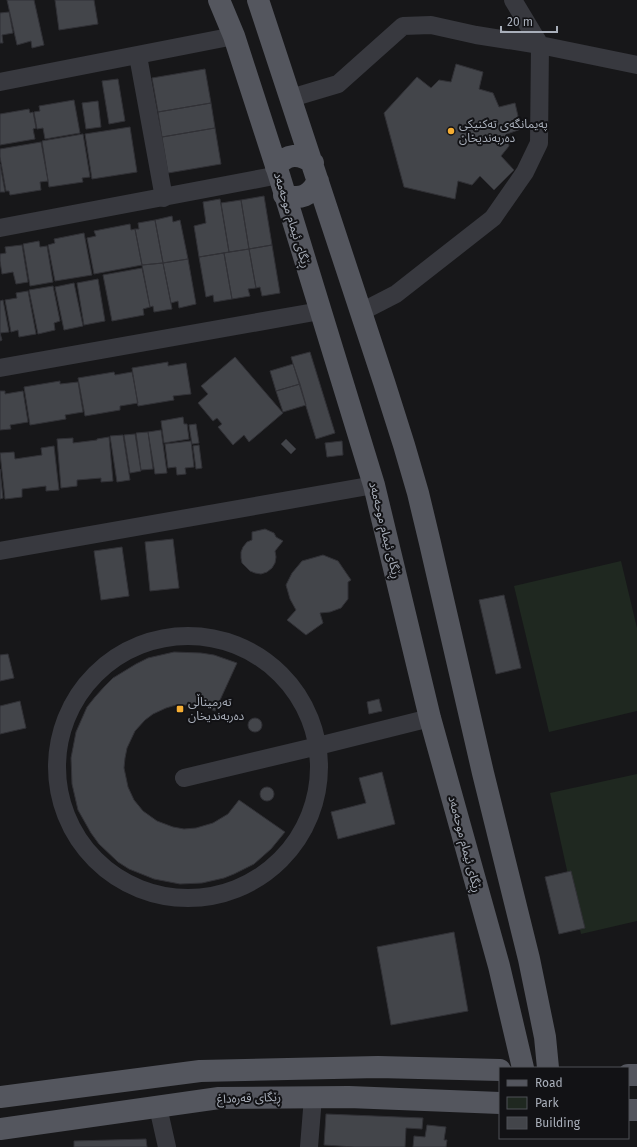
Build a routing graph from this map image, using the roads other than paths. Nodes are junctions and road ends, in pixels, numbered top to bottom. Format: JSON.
{"nodes":[{"id":1,"x":219,"y":0,"type":"edge"},
{"id":2,"x":258,"y":0,"type":"edge"},
{"id":3,"x":513,"y":0,"type":"edge"},
{"id":4,"x":234,"y":36,"type":"junction"},
{"id":5,"x":540,"y":45,"type":"junction"},
{"id":6,"x":138,"y":56,"type":"junction"},
{"id":7,"x":637,"y":64,"type":"edge"},
{"id":8,"x":0,"y":82,"type":"edge"},
{"id":9,"x":291,"y":98,"type":"junction"},
{"id":10,"x":316,"y":172,"type":"junction"},
{"id":11,"x":280,"y":179,"type":"junction"},
{"id":12,"x":164,"y":198,"type":"junction"},
{"id":13,"x":0,"y":228,"type":"edge"},
{"id":14,"x":320,"y":311,"type":"junction"},
{"id":15,"x":361,"y":312,"type":"junction"},
{"id":16,"x":0,"y":368,"type":"edge"},
{"id":17,"x":374,"y":485,"type":"junction"},
{"id":18,"x":0,"y":550,"type":"edge"},
{"id":19,"x":430,"y":718,"type":"junction"},
{"id":20,"x":318,"y":746,"type":"junction"},
{"id":21,"x":184,"y":778,"type":"dead end"},
{"id":22,"x":529,"y":959,"type":"junction"},
{"id":23,"x":499,"y":966,"type":"junction"},
{"id":24,"x":523,"y":1067,"type":"edge"},
{"id":25,"x":548,"y":1067,"type":"edge"},
{"id":26,"x":499,"y":1070,"type":"edge"},
{"id":27,"x":0,"y":1097,"type":"edge"},
{"id":28,"x":313,"y":1097,"type":"junction"},
{"id":29,"x":499,"y":1103,"type":"edge"},
{"id":30,"x":158,"y":1107,"type":"junction"},
{"id":31,"x":0,"y":1130,"type":"edge"},
{"id":32,"x":166,"y":1147,"type":"edge"},
{"id":33,"x":310,"y":1147,"type":"edge"}],
"edges":[{"from":1,"to":4,"type":"main road","name":"ڕێگای ئیمام موحەمەد"},
{"from":2,"to":9,"type":"main road"},
{"from":3,"to":5,"type":"street"},
{"from":4,"to":6,"type":"street"},
{"from":4,"to":11,"type":"main road","name":"ڕێگای ئیمام موحەمەد"},
{"from":5,"to":7,"type":"street"},
{"from":5,"to":9,"type":"street"},
{"from":5,"to":15,"type":"street"},
{"from":6,"to":8,"type":"street"},
{"from":6,"to":12,"type":"street"},
{"from":9,"to":10,"type":"main road"},
{"from":10,"to":11,"type":"main road"},
{"from":10,"to":11,"type":"main road"},
{"from":10,"to":15,"type":"main road"},
{"from":11,"to":12,"type":"street"},
{"from":11,"to":14,"type":"main road","name":"ڕێگای ئیمام موحەمەد"},
{"from":12,"to":13,"type":"street"},
{"from":14,"to":16,"type":"street"},
{"from":14,"to":17,"type":"main road","name":"ڕێگای ئیمام موحەمەد"},
{"from":15,"to":22,"type":"main road"},
{"from":17,"to":18,"type":"street"},
{"from":17,"to":19,"type":"main road","name":"ڕێگای ئیمام موحەمەد"},
{"from":19,"to":20,"type":"street"},
{"from":19,"to":23,"type":"main road","name":"ڕێگای ئیمام موحەمەد"},
{"from":20,"to":20,"type":"street"},
{"from":20,"to":21,"type":"street"},
{"from":22,"to":23,"type":"main road"},
{"from":22,"to":25,"type":"main road"},
{"from":23,"to":24,"type":"main road","name":"ڕێگای ئیمام موحەمەد"},
{"from":26,"to":27,"type":"main road"},
{"from":28,"to":29,"type":"main road","name":"ڕێگای قەرەداغ"},
{"from":28,"to":30,"type":"main road","name":"ڕێگای قەرەداغ"},
{"from":28,"to":33,"type":"street"},
{"from":30,"to":31,"type":"main road","name":"ڕێگای قەرەداغ"},
{"from":30,"to":32,"type":"street"}]}
